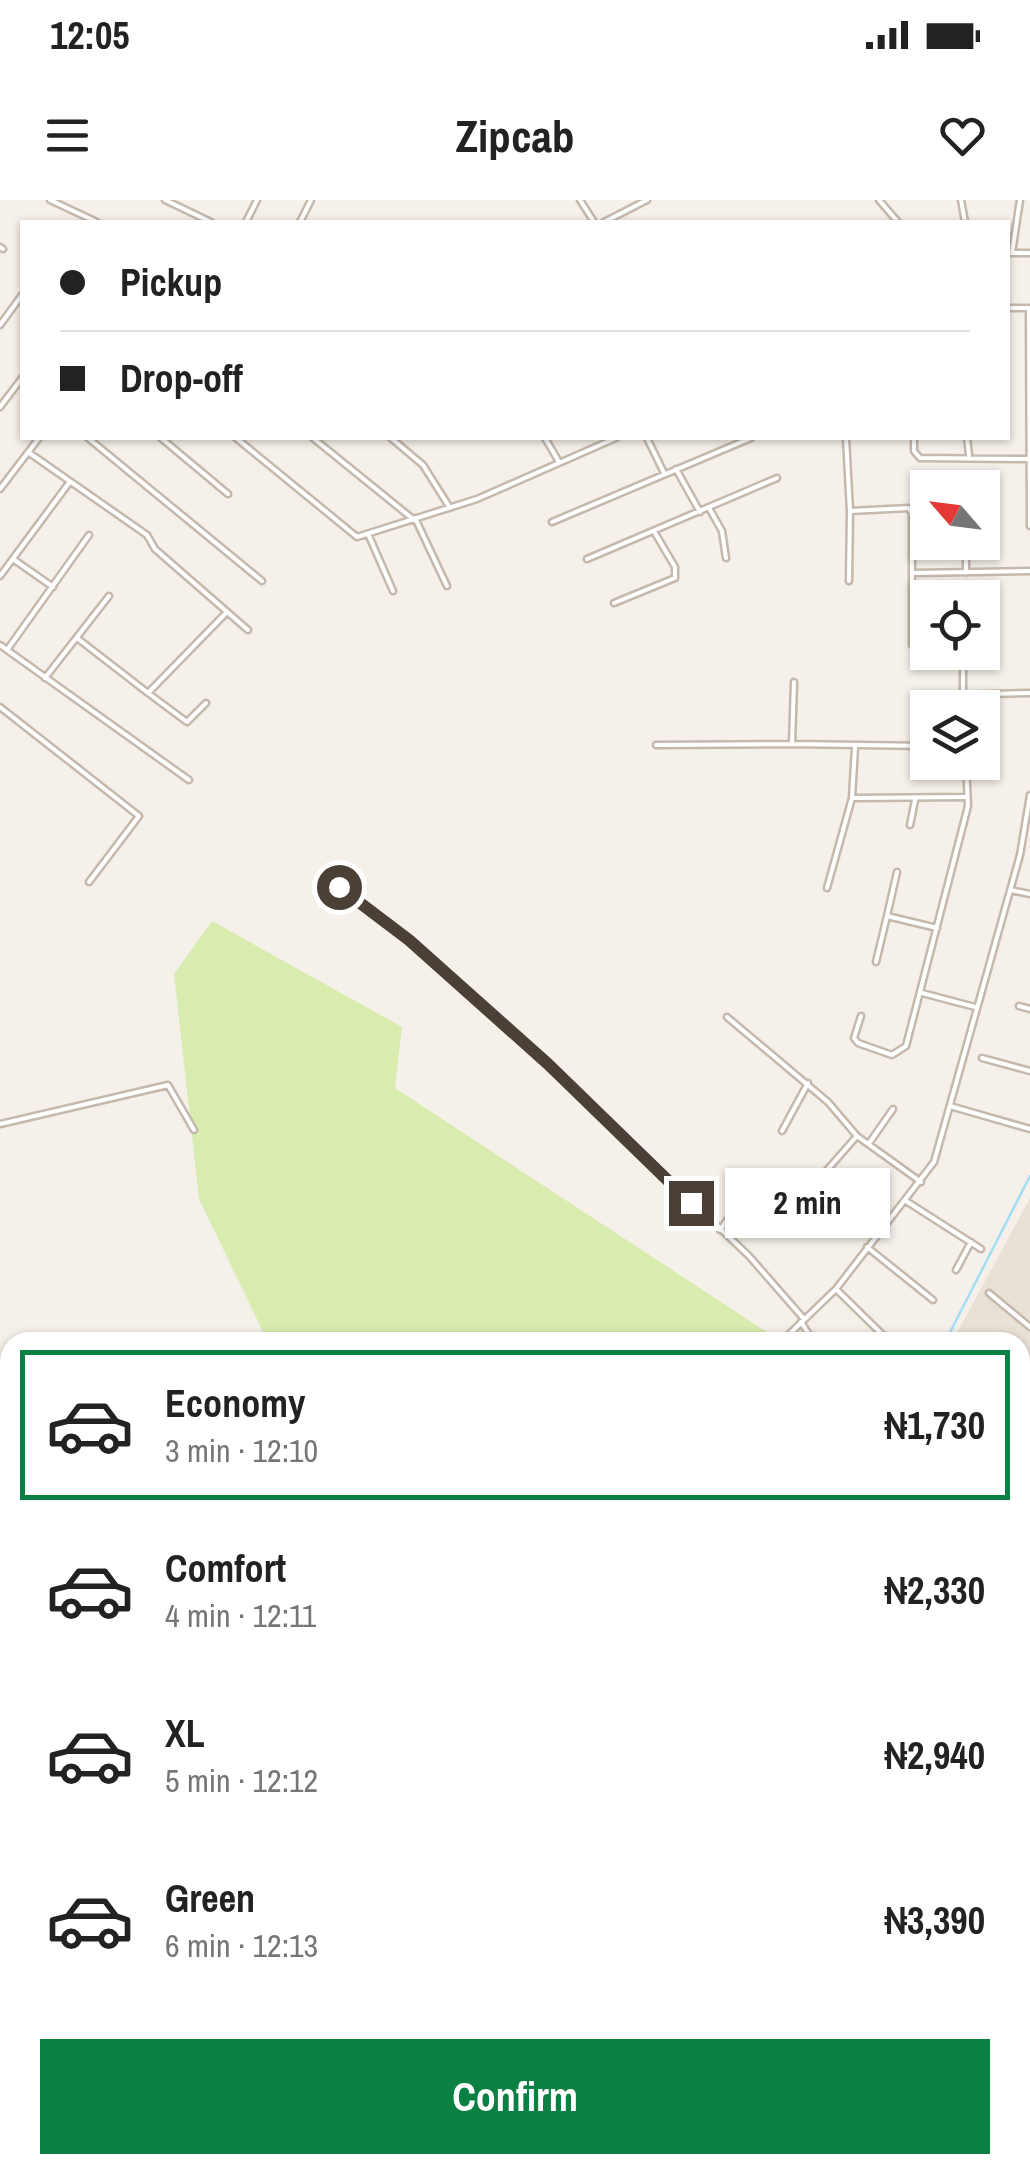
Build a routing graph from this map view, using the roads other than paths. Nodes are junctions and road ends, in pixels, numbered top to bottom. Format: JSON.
{"nodes":[{"id":1,"x":50,"y":200,"type":"edge"},
{"id":2,"x":165,"y":200,"type":"edge"},
{"id":3,"x":647,"y":200,"type":"edge"},
{"id":4,"x":880,"y":200,"type":"edge"},
{"id":5,"x":1020,"y":200,"type":"edge"},
{"id":6,"x":80,"y":215,"type":"junction"},
{"id":7,"x":76,"y":220,"type":"edge"},
{"id":8,"x":92,"y":220,"type":"edge"},
{"id":9,"x":208,"y":220,"type":"edge"},
{"id":10,"x":608,"y":220,"type":"edge"},
{"id":11,"x":896,"y":220,"type":"edge"},
{"id":12,"x":1010,"y":253,"type":"edge"},
{"id":13,"x":1030,"y":254,"type":"edge"},
{"id":14,"x":20,"y":298,"type":"edge"},
{"id":15,"x":0,"y":308,"type":"edge"},
{"id":16,"x":1030,"y":308,"type":"edge"},
{"id":17,"x":8,"y":314,"type":"junction"},
{"id":18,"x":0,"y":325,"type":"edge"},
{"id":19,"x":1030,"y":371,"type":"edge"},
{"id":20,"x":20,"y":383,"type":"edge"},
{"id":21,"x":0,"y":407,"type":"edge"},
{"id":22,"x":37,"y":440,"type":"edge"},
{"id":23,"x":90,"y":440,"type":"edge"},
{"id":24,"x":162,"y":440,"type":"edge"},
{"id":25,"x":238,"y":440,"type":"edge"},
{"id":26,"x":315,"y":440,"type":"edge"},
{"id":27,"x":393,"y":440,"type":"edge"},
{"id":28,"x":546,"y":440,"type":"edge"},
{"id":29,"x":605,"y":440,"type":"edge"},
{"id":30,"x":648,"y":440,"type":"edge"},
{"id":31,"x":745,"y":440,"type":"edge"},
{"id":32,"x":846,"y":440,"type":"edge"},
{"id":33,"x":914,"y":440,"type":"edge"},
{"id":34,"x":967,"y":440,"type":"edge"},
{"id":35,"x":28,"y":452,"type":"junction"},
{"id":36,"x":969,"y":455,"type":"junction"},
{"id":37,"x":1027,"y":459,"type":"junction"},
{"id":38,"x":560,"y":462,"type":"junction"},
{"id":39,"x":676,"y":469,"type":"junction"},
{"id":40,"x":664,"y":473,"type":"junction"},
{"id":41,"x":777,"y":478,"type":"dead end"},
{"id":42,"x":70,"y":483,"type":"junction"},
{"id":43,"x":0,"y":490,"type":"edge"},
{"id":44,"x":228,"y":494,"type":"dead end"},
{"id":45,"x":1029,"y":496,"type":"edge"},
{"id":46,"x":450,"y":508,"type":"junction"},
{"id":47,"x":709,"y":508,"type":"junction"},
{"id":48,"x":850,"y":511,"type":"junction"},
{"id":49,"x":700,"y":512,"type":"junction"},
{"id":50,"x":414,"y":519,"type":"junction"},
{"id":51,"x":552,"y":522,"type":"dead end"},
{"id":52,"x":1030,"y":526,"type":"edge"},
{"id":53,"x":655,"y":533,"type":"junction"},
{"id":54,"x":90,"y":535,"type":"dead end"},
{"id":55,"x":369,"y":535,"type":"junction"},
{"id":56,"x":13,"y":558,"type":"junction"},
{"id":57,"x":726,"y":558,"type":"dead end"},
{"id":58,"x":587,"y":559,"type":"dead end"},
{"id":59,"x":966,"y":560,"type":"edge"},
{"id":60,"x":1030,"y":572,"type":"edge"},
{"id":61,"x":966,"y":573,"type":"junction"},
{"id":62,"x":914,"y":574,"type":"junction"},
{"id":63,"x":0,"y":576,"type":"edge"},
{"id":64,"x":914,"y":580,"type":"edge"},
{"id":65,"x":262,"y":581,"type":"dead end"},
{"id":66,"x":849,"y":581,"type":"dead end"},
{"id":67,"x":52,"y":586,"type":"junction"},
{"id":68,"x":447,"y":586,"type":"dead end"},
{"id":69,"x":393,"y":591,"type":"dead end"},
{"id":70,"x":109,"y":596,"type":"dead end"},
{"id":71,"x":614,"y":603,"type":"dead end"},
{"id":72,"x":226,"y":613,"type":"junction"},
{"id":73,"x":248,"y":630,"type":"dead end"},
{"id":74,"x":77,"y":638,"type":"junction"},
{"id":75,"x":0,"y":645,"type":"edge"},
{"id":76,"x":7,"y":650,"type":"junction"},
{"id":77,"x":46,"y":678,"type":"junction"},
{"id":78,"x":794,"y":682,"type":"dead end"},
{"id":79,"x":148,"y":693,"type":"junction"},
{"id":80,"x":1000,"y":694,"type":"edge"},
{"id":81,"x":1030,"y":694,"type":"edge"},
{"id":82,"x":206,"y":703,"type":"dead end"},
{"id":83,"x":0,"y":707,"type":"edge"},
{"id":84,"x":792,"y":744,"type":"junction"},
{"id":85,"x":656,"y":745,"type":"dead end"},
{"id":86,"x":855,"y":746,"type":"junction"},
{"id":87,"x":910,"y":746,"type":"edge"},
{"id":88,"x":190,"y":780,"type":"dead end"},
{"id":89,"x":965,"y":780,"type":"edge"},
{"id":90,"x":1030,"y":795,"type":"edge"},
{"id":91,"x":965,"y":797,"type":"junction"},
{"id":92,"x":852,"y":798,"type":"junction"},
{"id":93,"x":915,"y":798,"type":"junction"},
{"id":94,"x":910,"y":825,"type":"dead end"},
{"id":95,"x":897,"y":872,"type":"dead end"},
{"id":96,"x":89,"y":882,"type":"dead end"},
{"id":97,"x":339,"y":887,"type":"dead end"},
{"id":98,"x":827,"y":888,"type":"dead end"},
{"id":99,"x":1011,"y":890,"type":"junction"},
{"id":100,"x":1030,"y":894,"type":"edge"},
{"id":101,"x":887,"y":916,"type":"junction"},
{"id":102,"x":937,"y":928,"type":"junction"},
{"id":103,"x":876,"y":962,"type":"dead end"},
{"id":104,"x":922,"y":993,"type":"junction"},
{"id":105,"x":1019,"y":1006,"type":"dead end"},
{"id":106,"x":975,"y":1007,"type":"junction"},
{"id":107,"x":1030,"y":1009,"type":"edge"},
{"id":108,"x":861,"y":1016,"type":"dead end"},
{"id":109,"x":727,"y":1017,"type":"dead end"},
{"id":110,"x":982,"y":1058,"type":"dead end"},
{"id":111,"x":1030,"y":1061,"type":"edge"},
{"id":112,"x":1028,"y":1070,"type":"edge"},
{"id":113,"x":808,"y":1084,"type":"junction"},
{"id":114,"x":950,"y":1106,"type":"junction"},
{"id":115,"x":894,"y":1109,"type":"dead end"},
{"id":116,"x":0,"y":1124,"type":"edge"},
{"id":117,"x":1030,"y":1129,"type":"edge"},
{"id":118,"x":194,"y":1130,"type":"dead end"},
{"id":119,"x":782,"y":1131,"type":"dead end"},
{"id":120,"x":857,"y":1136,"type":"junction"},
{"id":121,"x":870,"y":1142,"type":"junction"},
{"id":122,"x":820,"y":1178,"type":"dead end"},
{"id":123,"x":921,"y":1182,"type":"junction"},
{"id":124,"x":906,"y":1201,"type":"junction"},
{"id":125,"x":735,"y":1209,"type":"dead end"},
{"id":126,"x":720,"y":1230,"type":"junction"},
{"id":127,"x":971,"y":1242,"type":"junction"},
{"id":128,"x":867,"y":1246,"type":"junction"},
{"id":129,"x":981,"y":1249,"type":"dead end"},
{"id":130,"x":956,"y":1270,"type":"dead end"},
{"id":131,"x":836,"y":1289,"type":"junction"},
{"id":132,"x":989,"y":1292,"type":"dead end"},
{"id":133,"x":934,"y":1300,"type":"dead end"},
{"id":134,"x":802,"y":1320,"type":"junction"},
{"id":135,"x":1030,"y":1327,"type":"edge"},
{"id":136,"x":791,"y":1332,"type":"edge"},
{"id":137,"x":809,"y":1332,"type":"edge"},
{"id":138,"x":880,"y":1332,"type":"edge"}],
"edges":[{"from":1,"to":6,"type":"street"},
{"from":2,"to":9,"type":"street"},
{"from":3,"to":10,"type":"street"},
{"from":4,"to":11,"type":"street"},
{"from":5,"to":12,"type":"street"},
{"from":6,"to":7,"type":"street"},
{"from":6,"to":8,"type":"street"},
{"from":12,"to":13,"type":"street"},
{"from":14,"to":17,"type":"street"},
{"from":15,"to":17,"type":"street"},
{"from":16,"to":19,"type":"street"},
{"from":17,"to":18,"type":"street"},
{"from":19,"to":37,"type":"street"},
{"from":20,"to":21,"type":"street"},
{"from":22,"to":35,"type":"street"},
{"from":23,"to":65,"type":"street"},
{"from":24,"to":44,"type":"street"},
{"from":25,"to":55,"type":"street"},
{"from":26,"to":50,"type":"street"},
{"from":27,"to":46,"type":"street"},
{"from":28,"to":38,"type":"street"},
{"from":29,"to":38,"type":"street"},
{"from":30,"to":40,"type":"street"},
{"from":31,"to":39,"type":"street"},
{"from":32,"to":48,"type":"street"},
{"from":33,"to":36,"type":"street"},
{"from":34,"to":36,"type":"street"},
{"from":35,"to":42,"type":"street"},
{"from":35,"to":43,"type":"street"},
{"from":36,"to":37,"type":"street"},
{"from":37,"to":45,"type":"street"},
{"from":38,"to":46,"type":"street"},
{"from":39,"to":40,"type":"street"},
{"from":39,"to":49,"type":"street"},
{"from":40,"to":51,"type":"street"},
{"from":41,"to":47,"type":"street"},
{"from":42,"to":56,"type":"street"},
{"from":42,"to":72,"type":"street"},
{"from":45,"to":52,"type":"street"},
{"from":46,"to":50,"type":"street"},
{"from":47,"to":49,"type":"street"},
{"from":47,"to":57,"type":"street"},
{"from":48,"to":62,"type":"street"},
{"from":48,"to":66,"type":"street"},
{"from":49,"to":53,"type":"street"},
{"from":50,"to":55,"type":"street"},
{"from":50,"to":68,"type":"street"},
{"from":53,"to":58,"type":"street"},
{"from":53,"to":71,"type":"street"},
{"from":54,"to":67,"type":"street"},
{"from":55,"to":69,"type":"street"},
{"from":56,"to":63,"type":"street"},
{"from":56,"to":67,"type":"street"},
{"from":59,"to":61,"type":"street"},
{"from":60,"to":61,"type":"street"},
{"from":61,"to":62,"type":"street"},
{"from":62,"to":64,"type":"street"},
{"from":67,"to":76,"type":"street"},
{"from":70,"to":74,"type":"street"},
{"from":72,"to":73,"type":"street"},
{"from":72,"to":79,"type":"street"},
{"from":74,"to":77,"type":"street"},
{"from":74,"to":79,"type":"street"},
{"from":75,"to":76,"type":"street"},
{"from":76,"to":77,"type":"street"},
{"from":77,"to":88,"type":"street"},
{"from":78,"to":84,"type":"street"},
{"from":79,"to":82,"type":"street"},
{"from":80,"to":81,"type":"street"},
{"from":83,"to":96,"type":"street"},
{"from":84,"to":85,"type":"street"},
{"from":84,"to":86,"type":"street"},
{"from":86,"to":87,"type":"street"},
{"from":86,"to":92,"type":"street"},
{"from":89,"to":91,"type":"street"},
{"from":90,"to":99,"type":"street"},
{"from":91,"to":93,"type":"street"},
{"from":91,"to":102,"type":"street"},
{"from":92,"to":93,"type":"street"},
{"from":92,"to":98,"type":"street"},
{"from":93,"to":94,"type":"street"},
{"from":95,"to":101,"type":"street"},
{"from":97,"to":126,"type":"street"},
{"from":99,"to":100,"type":"street"},
{"from":99,"to":106,"type":"street"},
{"from":101,"to":102,"type":"street"},
{"from":101,"to":103,"type":"street"},
{"from":102,"to":104,"type":"street"},
{"from":104,"to":106,"type":"street"},
{"from":104,"to":108,"type":"street"},
{"from":105,"to":107,"type":"street"},
{"from":106,"to":114,"type":"street"},
{"from":109,"to":113,"type":"street"},
{"from":110,"to":112,"type":"street"},
{"from":111,"to":112,"type":"street"},
{"from":113,"to":119,"type":"street"},
{"from":113,"to":120,"type":"street"},
{"from":114,"to":117,"type":"street"},
{"from":114,"to":123,"type":"street"},
{"from":115,"to":121,"type":"street"},
{"from":116,"to":118,"type":"street"},
{"from":120,"to":121,"type":"street"},
{"from":120,"to":122,"type":"street"},
{"from":121,"to":123,"type":"street"},
{"from":123,"to":124,"type":"street"},
{"from":124,"to":127,"type":"street"},
{"from":124,"to":128,"type":"street"},
{"from":125,"to":126,"type":"street"},
{"from":126,"to":134,"type":"street"},
{"from":127,"to":129,"type":"street"},
{"from":127,"to":130,"type":"street"},
{"from":128,"to":131,"type":"street"},
{"from":128,"to":133,"type":"street"},
{"from":131,"to":134,"type":"street"},
{"from":131,"to":138,"type":"street"},
{"from":132,"to":135,"type":"street"},
{"from":134,"to":136,"type":"street"},
{"from":134,"to":137,"type":"street"}]}
